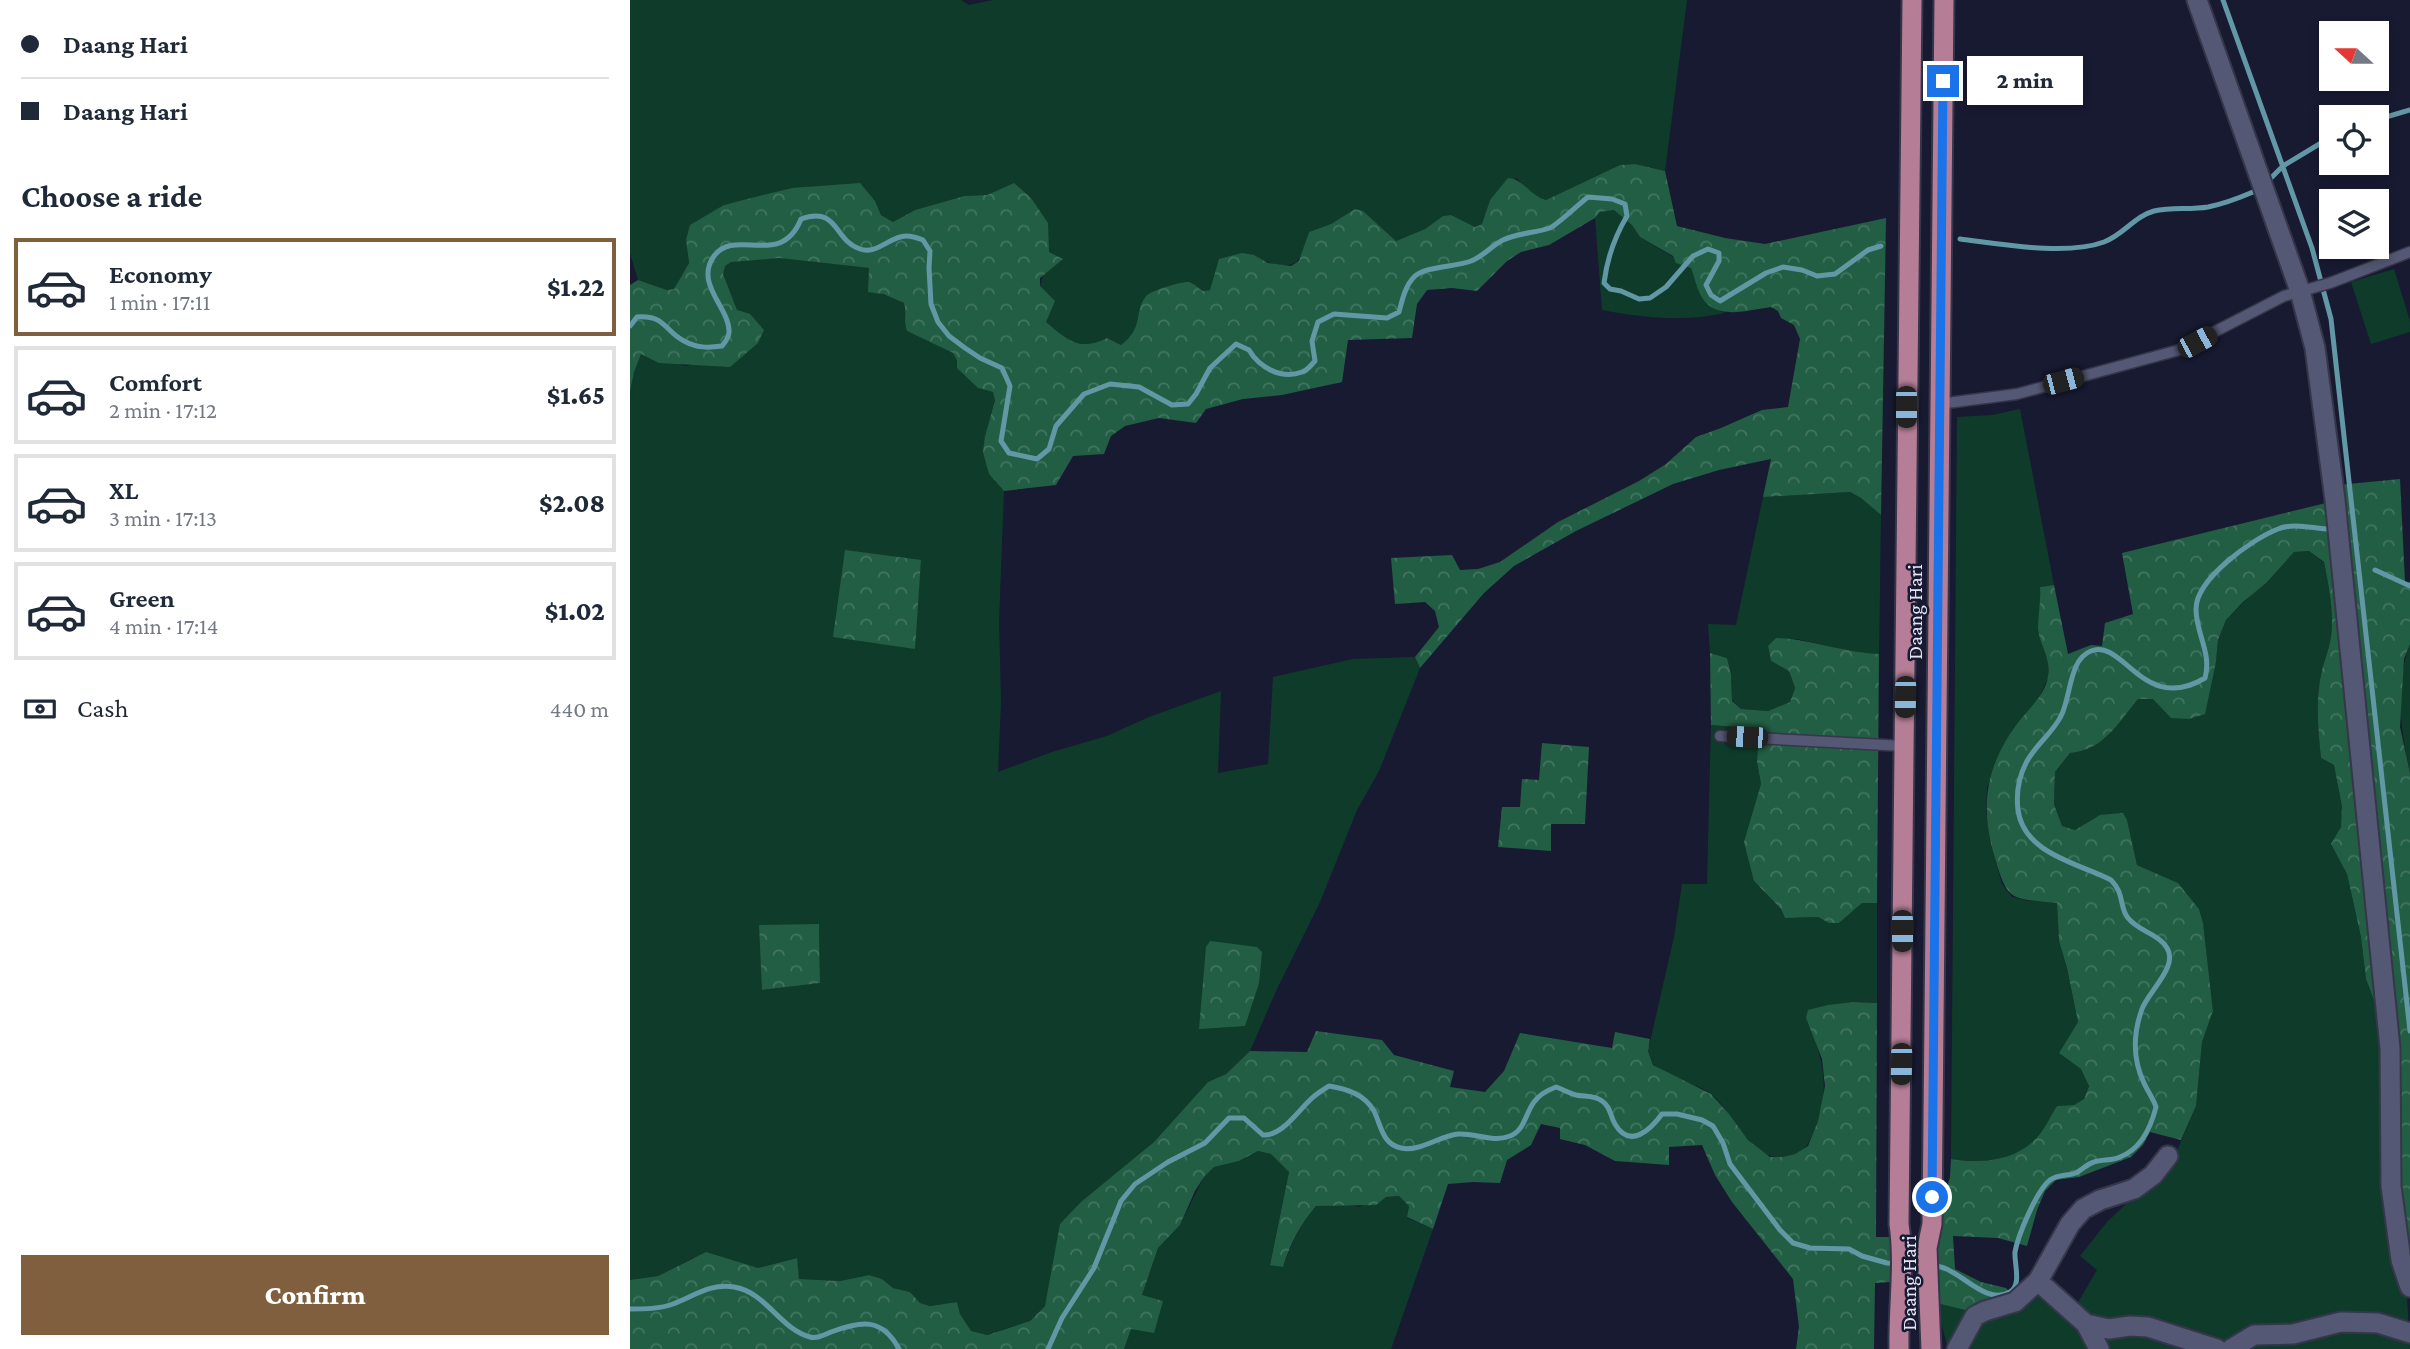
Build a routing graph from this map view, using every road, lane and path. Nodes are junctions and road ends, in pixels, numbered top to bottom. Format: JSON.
{"nodes":[{"id":1,"x":1912,"y":0,"type":"edge"},
{"id":2,"x":1944,"y":0,"type":"edge"},
{"id":3,"x":2197,"y":0,"type":"edge"},
{"id":4,"x":2410,"y":252,"type":"edge"},
{"id":5,"x":2307,"y":289,"type":"junction"},
{"id":6,"x":1939,"y":404,"type":"junction"},
{"id":7,"x":1936,"y":718,"type":"junction"},
{"id":8,"x":1904,"y":719,"type":"junction"},
{"id":9,"x":1720,"y":736,"type":"dead end"},
{"id":10,"x":1904,"y":746,"type":"junction"},
{"id":11,"x":2168,"y":1156,"type":"dead end"},
{"id":12,"x":2038,"y":1281,"type":"junction"},
{"id":13,"x":2410,"y":1287,"type":"edge"},
{"id":14,"x":2086,"y":1324,"type":"junction"},
{"id":15,"x":2410,"y":1334,"type":"edge"},
{"id":16,"x":1899,"y":1349,"type":"edge"},
{"id":17,"x":1931,"y":1349,"type":"edge"},
{"id":18,"x":1957,"y":1349,"type":"edge"},
{"id":19,"x":2099,"y":1349,"type":"edge"},
{"id":20,"x":2217,"y":1349,"type":"edge"},
{"id":21,"x":2231,"y":1349,"type":"edge"}],
"edges":[{"from":1,"to":8,"type":"main road","name":"Daang Hari"},
{"from":2,"to":6,"type":"main road","name":"Daang Hari"},
{"from":3,"to":5,"type":"street"},
{"from":4,"to":5,"type":"lane"},
{"from":5,"to":6,"type":"lane"},
{"from":5,"to":13,"type":"street"},
{"from":6,"to":7,"type":"main road","name":"Daang Hari"},
{"from":7,"to":8,"type":"main road"},
{"from":7,"to":17,"type":"main road","name":"Daang Hari"},
{"from":8,"to":10,"type":"main road","name":"Daang Hari"},
{"from":9,"to":10,"type":"lane"},
{"from":10,"to":16,"type":"main road","name":"Daang Hari"},
{"from":11,"to":12,"type":"street"},
{"from":12,"to":14,"type":"street"},
{"from":12,"to":18,"type":"street"},
{"from":14,"to":19,"type":"street"},
{"from":14,"to":20,"type":"street"},
{"from":15,"to":21,"type":"street"}]}
